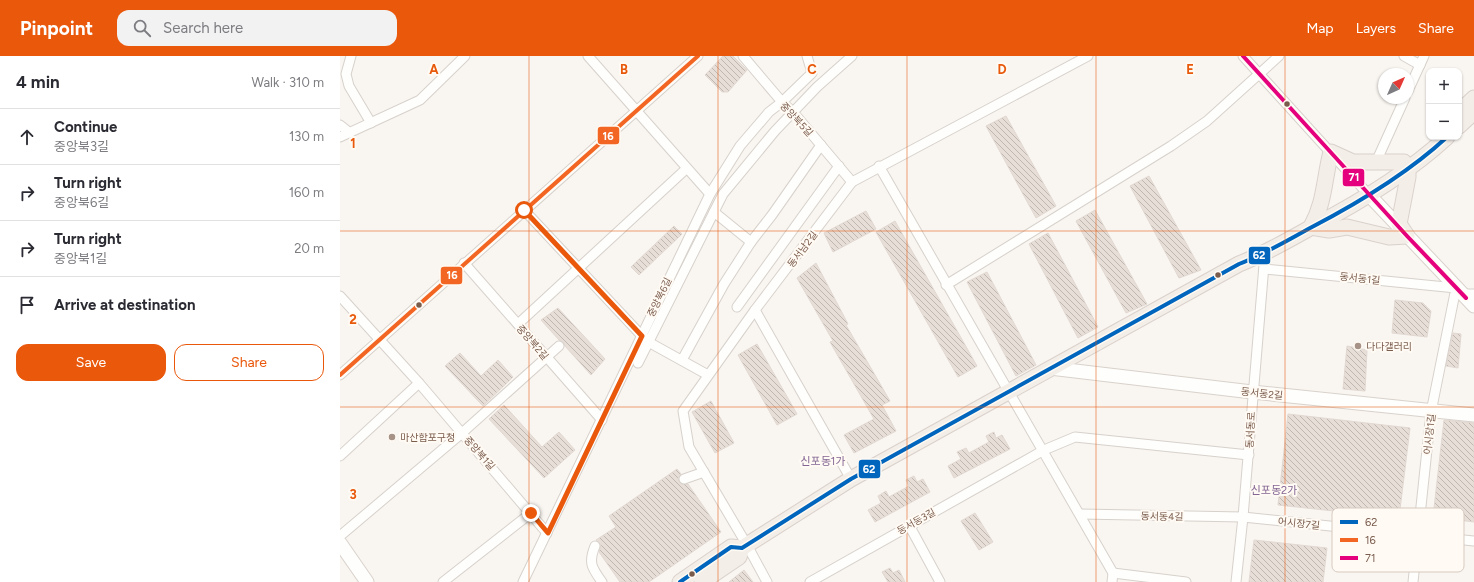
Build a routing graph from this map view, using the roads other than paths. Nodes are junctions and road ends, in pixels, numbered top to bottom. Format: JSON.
{"nodes":[{"id":1,"x":351,"y":56,"type":"edge"},
{"id":2,"x":465,"y":56,"type":"edge"},
{"id":3,"x":588,"y":56,"type":"edge"},
{"id":4,"x":698,"y":56,"type":"edge"},
{"id":5,"x":743,"y":56,"type":"edge"},
{"id":6,"x":807,"y":56,"type":"edge"},
{"id":7,"x":852,"y":56,"type":"edge"},
{"id":8,"x":1088,"y":56,"type":"edge"},
{"id":9,"x":1243,"y":56,"type":"edge"},
{"id":10,"x":1279,"y":56,"type":"edge"},
{"id":11,"x":1404,"y":56,"type":"edge"},
{"id":12,"x":1424,"y":56,"type":"edge"},
{"id":13,"x":1420,"y":65,"type":"junction"},
{"id":14,"x":1259,"y":74,"type":"junction"},
{"id":15,"x":1414,"y":78,"type":"edge"},
{"id":16,"x":1474,"y":98,"type":"edge"},
{"id":17,"x":782,"y":102,"type":"junction"},
{"id":18,"x":1402,"y":104,"type":"edge"},
{"id":19,"x":1462,"y":109,"type":"edge"},
{"id":20,"x":635,"y":112,"type":"junction"},
{"id":21,"x":793,"y":112,"type":"junction"},
{"id":22,"x":1474,"y":112,"type":"edge"},
{"id":23,"x":371,"y":123,"type":"junction"},
{"id":24,"x":1462,"y":123,"type":"edge"},
{"id":25,"x":340,"y":125,"type":"edge"},
{"id":26,"x":350,"y":133,"type":"junction"},
{"id":27,"x":340,"y":137,"type":"edge"},
{"id":28,"x":1430,"y":140,"type":"edge"},
{"id":29,"x":1443,"y":140,"type":"edge"},
{"id":30,"x":821,"y":145,"type":"junction"},
{"id":31,"x":1331,"y":152,"type":"junction"},
{"id":32,"x":1376,"y":162,"type":"junction"},
{"id":33,"x":1406,"y":165,"type":"junction"},
{"id":34,"x":838,"y":166,"type":"junction"},
{"id":35,"x":879,"y":166,"type":"junction"},
{"id":36,"x":686,"y":169,"type":"junction"},
{"id":37,"x":852,"y":182,"type":"junction"},
{"id":38,"x":710,"y":194,"type":"junction"},
{"id":39,"x":1369,"y":195,"type":"junction"},
{"id":40,"x":524,"y":210,"type":"junction"},
{"id":41,"x":714,"y":212,"type":"junction"},
{"id":42,"x":1311,"y":227,"type":"junction"},
{"id":43,"x":1407,"y":236,"type":"junction"},
{"id":44,"x":751,"y":242,"type":"junction"},
{"id":45,"x":1265,"y":253,"type":"junction"},
{"id":46,"x":464,"y":263,"type":"junction"},
{"id":47,"x":580,"y":269,"type":"junction"},
{"id":48,"x":1264,"y":269,"type":"junction"},
{"id":49,"x":946,"y":285,"type":"junction"},
{"id":50,"x":1464,"y":292,"type":"edge"},
{"id":51,"x":340,"y":296,"type":"edge"},
{"id":52,"x":737,"y":306,"type":"dead end"},
{"id":53,"x":1474,"y":306,"type":"edge"},
{"id":54,"x":755,"y":310,"type":"junction"},
{"id":55,"x":518,"y":324,"type":"junction"},
{"id":56,"x":645,"y":338,"type":"junction"},
{"id":57,"x":378,"y":339,"type":"junction"},
{"id":58,"x":559,"y":346,"type":"dead end"},
{"id":59,"x":546,"y":356,"type":"junction"},
{"id":60,"x":682,"y":360,"type":"junction"},
{"id":61,"x":638,"y":363,"type":"dead end"},
{"id":62,"x":1050,"y":368,"type":"junction"},
{"id":63,"x":708,"y":374,"type":"junction"},
{"id":64,"x":340,"y":375,"type":"edge"},
{"id":65,"x":419,"y":383,"type":"junction"},
{"id":66,"x":1008,"y":391,"type":"junction"},
{"id":67,"x":1252,"y":392,"type":"junction"},
{"id":68,"x":1431,"y":412,"type":"junction"},
{"id":69,"x":1474,"y":415,"type":"edge"},
{"id":70,"x":602,"y":420,"type":"junction"},
{"id":71,"x":462,"y":433,"type":"junction"},
{"id":72,"x":1044,"y":450,"type":"junction"},
{"id":73,"x":1249,"y":455,"type":"junction"},
{"id":74,"x":340,"y":456,"type":"edge"},
{"id":75,"x":704,"y":472,"type":"junction"},
{"id":76,"x":684,"y":479,"type":"dead end"},
{"id":77,"x":851,"y":479,"type":"junction"},
{"id":78,"x":1421,"y":508,"type":"edge"},
{"id":79,"x":531,"y":513,"type":"junction"},
{"id":80,"x":1080,"y":514,"type":"junction"},
{"id":81,"x":1243,"y":517,"type":"junction"},
{"id":82,"x":909,"y":525,"type":"junction"},
{"id":83,"x":1332,"y":526,"type":"edge"},
{"id":84,"x":548,"y":533,"type":"junction"},
{"id":85,"x":340,"y":536,"type":"edge"},
{"id":86,"x":1464,"y":540,"type":"edge"},
{"id":87,"x":1474,"y":541,"type":"edge"},
{"id":88,"x":340,"y":544,"type":"edge"},
{"id":89,"x":595,"y":546,"type":"dead end"},
{"id":90,"x":745,"y":547,"type":"junction"},
{"id":91,"x":1414,"y":572,"type":"edge"},
{"id":92,"x":1112,"y":578,"type":"edge"},
{"id":93,"x":367,"y":582,"type":"edge"},
{"id":94,"x":443,"y":582,"type":"edge"},
{"id":95,"x":523,"y":582,"type":"edge"},
{"id":96,"x":602,"y":582,"type":"edge"},
{"id":97,"x":680,"y":582,"type":"edge"},
{"id":98,"x":702,"y":582,"type":"edge"},
{"id":99,"x":767,"y":582,"type":"edge"},
{"id":100,"x":810,"y":582,"type":"edge"},
{"id":101,"x":940,"y":582,"type":"edge"},
{"id":102,"x":1186,"y":582,"type":"edge"},
{"id":103,"x":1236,"y":582,"type":"edge"},
{"id":104,"x":1413,"y":582,"type":"edge"}],
"edges":[{"from":1,"to":23,"type":"street"},
{"from":2,"to":23,"type":"street"},
{"from":3,"to":20,"type":"street"},
{"from":4,"to":20,"type":"street"},
{"from":5,"to":17,"type":"street","name":"중앙북5길"},
{"from":6,"to":17,"type":"street","name":"중앙북6길"},
{"from":7,"to":21,"type":"street"},
{"from":8,"to":35,"type":"street","name":"동서남2길"},
{"from":9,"to":14,"type":"street"},
{"from":10,"to":14,"type":"street"},
{"from":11,"to":13,"type":"street"},
{"from":12,"to":13,"type":"street"},
{"from":13,"to":15,"type":"street"},
{"from":14,"to":31,"type":"street"},
{"from":14,"to":49,"type":"street"},
{"from":16,"to":19,"type":"main road"},
{"from":17,"to":21,"type":"street","name":"중앙북5길"},
{"from":17,"to":38,"type":"street","name":"중앙북6길"},
{"from":18,"to":32,"type":"street"},
{"from":20,"to":36,"type":"street"},
{"from":20,"to":40,"type":"street"},
{"from":21,"to":30,"type":"street","name":"중앙북5길"},
{"from":21,"to":41,"type":"street"},
{"from":22,"to":24,"type":"main road"},
{"from":23,"to":26,"type":"street"},
{"from":25,"to":26,"type":"street"},
{"from":26,"to":27,"type":"street"},
{"from":28,"to":33,"type":"main road"},
{"from":29,"to":33,"type":"main road"},
{"from":30,"to":34,"type":"street","name":"중앙북5길"},
{"from":30,"to":44,"type":"street"},
{"from":31,"to":32,"type":"main road"},
{"from":31,"to":39,"type":"street"},
{"from":31,"to":42,"type":"main road"},
{"from":32,"to":33,"type":"main road"},
{"from":33,"to":39,"type":"main road"},
{"from":33,"to":43,"type":"main road"},
{"from":34,"to":37,"type":"street","name":"중앙북5길"},
{"from":34,"to":52,"type":"street"},
{"from":35,"to":37,"type":"street","name":"동서남2길"},
{"from":35,"to":49,"type":"street"},
{"from":36,"to":38,"type":"street"},
{"from":36,"to":47,"type":"street"},
{"from":37,"to":54,"type":"street","name":"동서남2길"},
{"from":38,"to":56,"type":"street","name":"중앙북6길"},
{"from":39,"to":42,"type":"main road"},
{"from":39,"to":43,"type":"main road"},
{"from":40,"to":46,"type":"street"},
{"from":40,"to":47,"type":"street"},
{"from":41,"to":44,"type":"street"},
{"from":41,"to":56,"type":"street"},
{"from":42,"to":43,"type":"main road"},
{"from":42,"to":45,"type":"main road"},
{"from":43,"to":50,"type":"main road"},
{"from":44,"to":60,"type":"street"},
{"from":45,"to":48,"type":"street","name":"동서동로"},
{"from":45,"to":62,"type":"main road"},
{"from":46,"to":55,"type":"street","name":"중앙북2길"},
{"from":46,"to":57,"type":"street"},
{"from":47,"to":55,"type":"street"},
{"from":47,"to":56,"type":"street"},
{"from":48,"to":50,"type":"street","name":"동서동1길"},
{"from":48,"to":67,"type":"street","name":"동서동로"},
{"from":49,"to":66,"type":"street"},
{"from":50,"to":53,"type":"main road"},
{"from":50,"to":68,"type":"street","name":"어시장1길"},
{"from":51,"to":57,"type":"street","name":"중앙북1길"},
{"from":54,"to":63,"type":"street","name":"동서남2길"},
{"from":54,"to":77,"type":"street"},
{"from":55,"to":59,"type":"street","name":"중앙북2길"},
{"from":56,"to":60,"type":"street"},
{"from":56,"to":61,"type":"street"},
{"from":56,"to":70,"type":"street","name":"중앙북6길"},
{"from":57,"to":64,"type":"street"},
{"from":57,"to":65,"type":"street","name":"중앙북1길"},
{"from":58,"to":59,"type":"street"},
{"from":59,"to":70,"type":"street","name":"중앙북2길"},
{"from":59,"to":71,"type":"street"},
{"from":60,"to":63,"type":"street"},
{"from":62,"to":66,"type":"main road"},
{"from":62,"to":67,"type":"main road","name":"동서동2길"},
{"from":63,"to":75,"type":"street","name":"동서남2길"},
{"from":65,"to":71,"type":"street","name":"중앙북1길"},
{"from":65,"to":74,"type":"street"},
{"from":66,"to":72,"type":"street"},
{"from":66,"to":77,"type":"main road"},
{"from":67,"to":68,"type":"main road","name":"동서동2길"},
{"from":67,"to":73,"type":"street","name":"동서동로"},
{"from":68,"to":69,"type":"main road","name":"동서동2길"},
{"from":68,"to":78,"type":"street","name":"어시장1길"},
{"from":70,"to":84,"type":"street","name":"중앙북6길"},
{"from":71,"to":79,"type":"street","name":"중앙북1길"},
{"from":71,"to":85,"type":"street"},
{"from":72,"to":73,"type":"street"},
{"from":72,"to":80,"type":"street"},
{"from":72,"to":82,"type":"street","name":"동서동3길"},
{"from":73,"to":81,"type":"street","name":"동서동로"},
{"from":75,"to":76,"type":"street"},
{"from":75,"to":90,"type":"street","name":"동서남2길"},
{"from":77,"to":90,"type":"main road"},
{"from":79,"to":84,"type":"street","name":"중앙북1길"},
{"from":79,"to":94,"type":"street"},
{"from":80,"to":81,"type":"street","name":"동서동4길"},
{"from":80,"to":92,"type":"street"},
{"from":81,"to":83,"type":"street","name":"어시장7길"},
{"from":81,"to":103,"type":"street","name":"동서동로"},
{"from":82,"to":100,"type":"street","name":"동서동3길"},
{"from":82,"to":101,"type":"street"},
{"from":84,"to":95,"type":"street","name":"중앙북6길"},
{"from":86,"to":87,"type":"street","name":"어시장7길"},
{"from":88,"to":93,"type":"main road"},
{"from":89,"to":96,"type":"street"},
{"from":90,"to":97,"type":"main road"},
{"from":90,"to":98,"type":"main road"},
{"from":90,"to":99,"type":"street"},
{"from":91,"to":104,"type":"street","name":"어시장1길"},
{"from":92,"to":102,"type":"street"}]}
